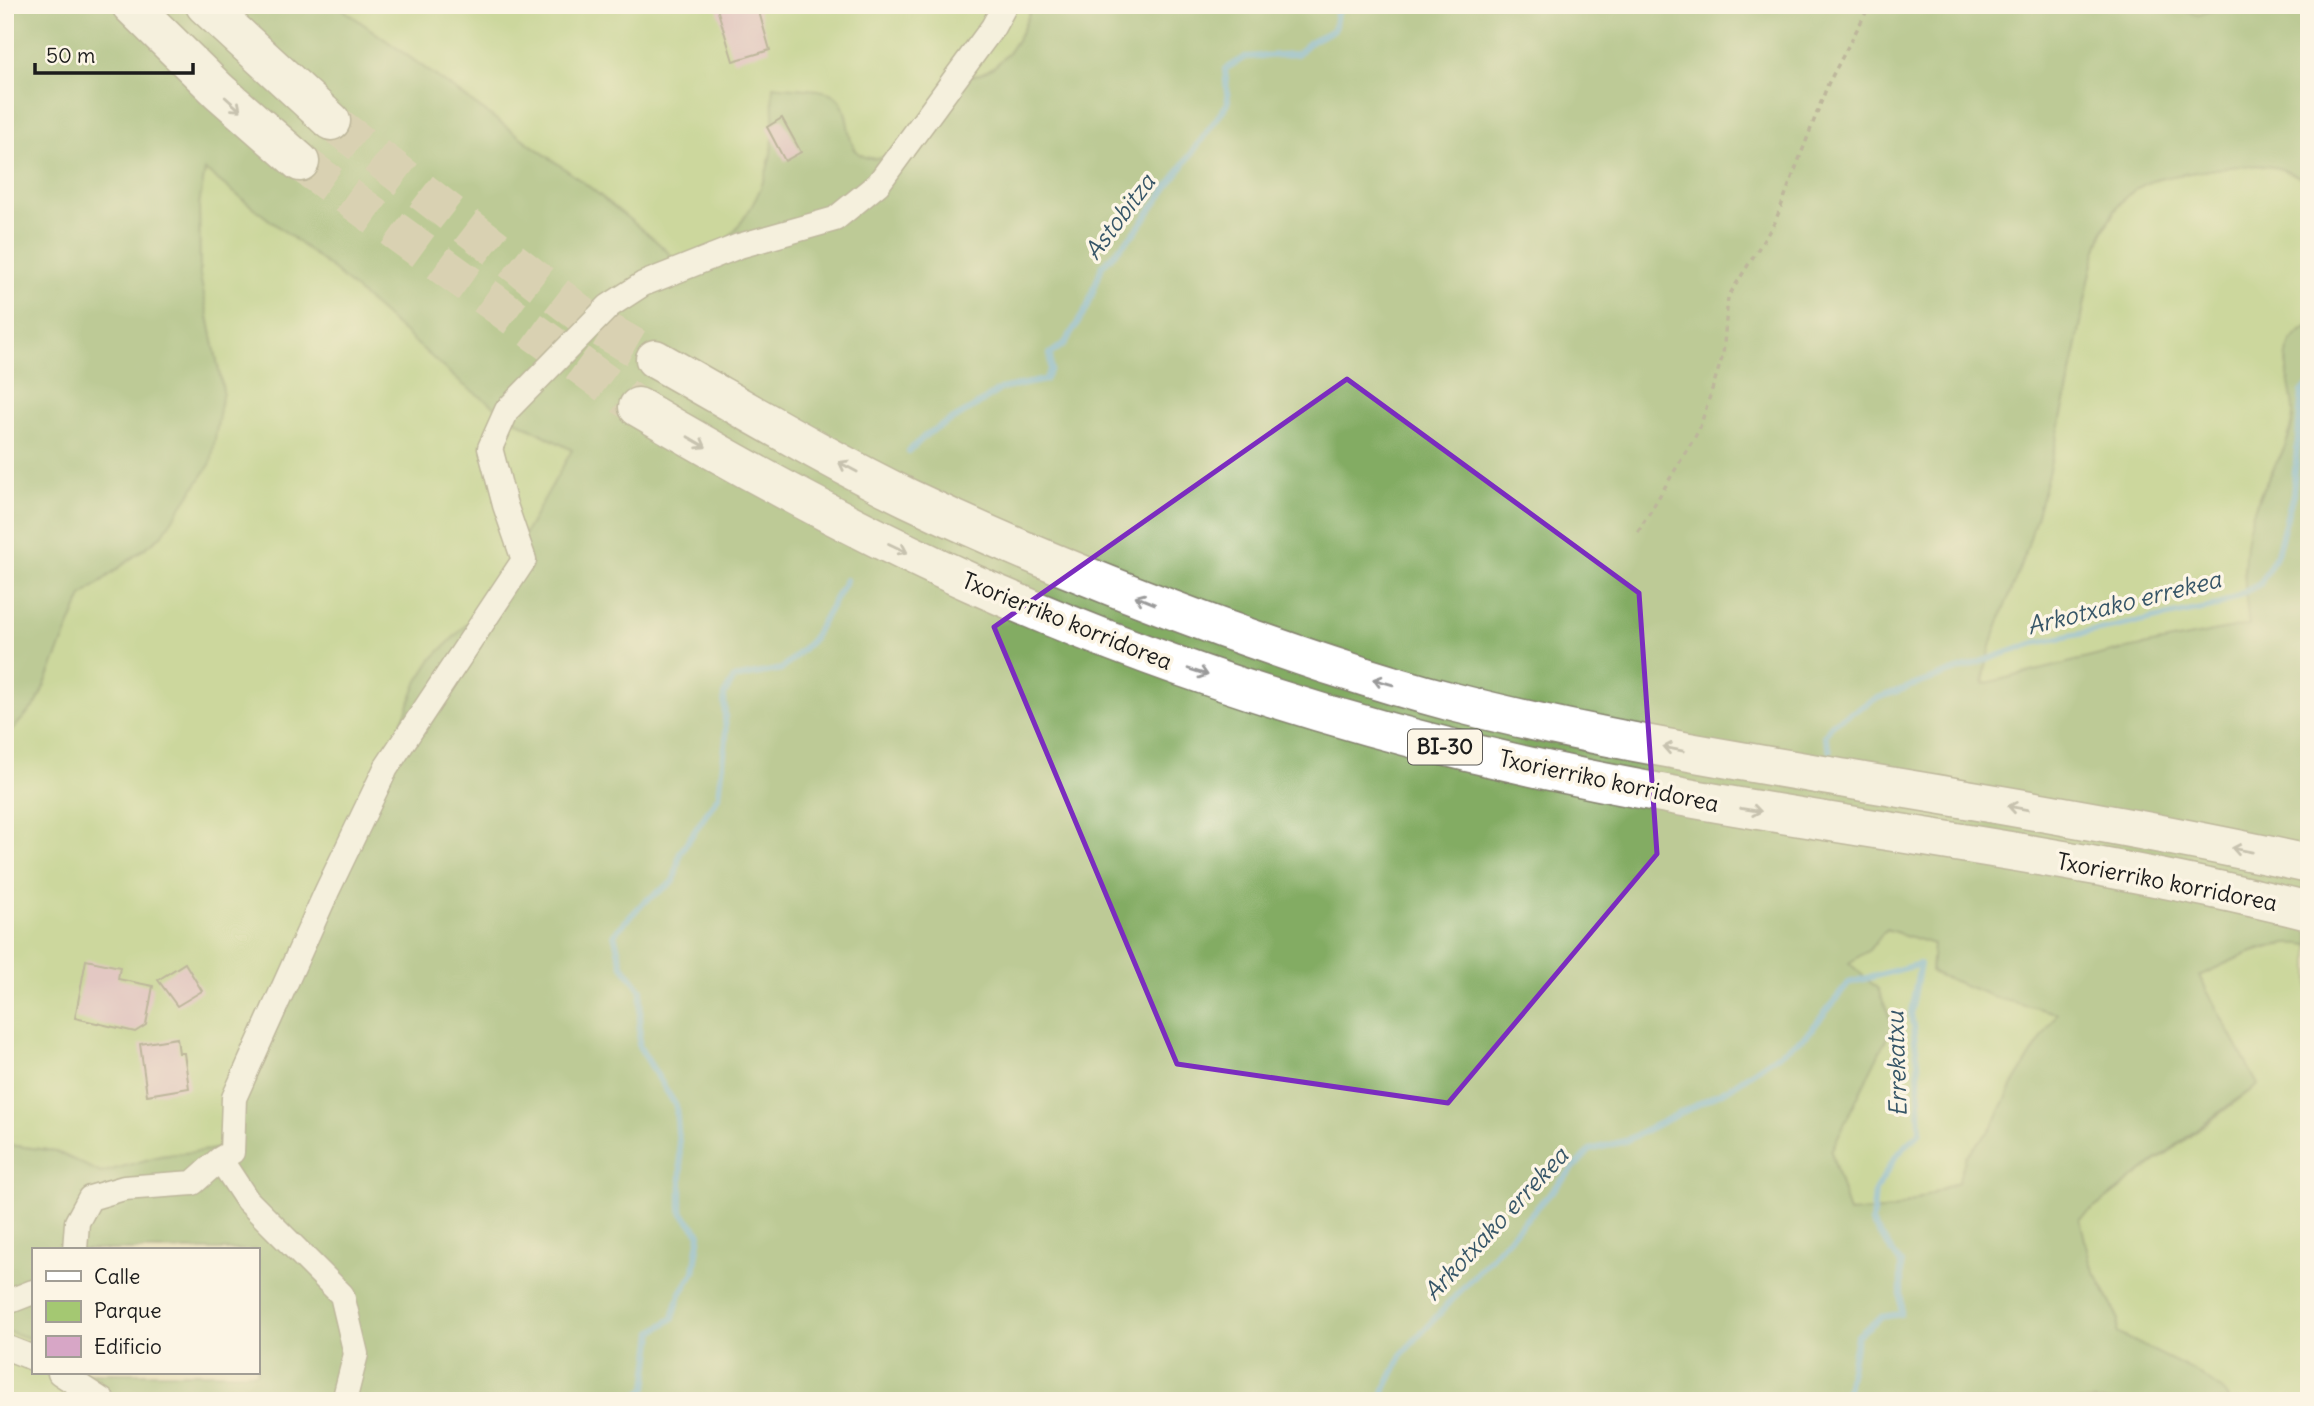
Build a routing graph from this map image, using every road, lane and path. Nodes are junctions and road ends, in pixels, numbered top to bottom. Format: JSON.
{"nodes":[{"id":1,"x":131,"y":5,"type":"edge"},
{"id":2,"x":205,"y":5,"type":"edge"},
{"id":3,"x":1005,"y":5,"type":"edge"},
{"id":4,"x":1870,"y":5,"type":"edge"},
{"id":5,"x":331,"y":121,"type":"tunnel mouth"},
{"id":6,"x":300,"y":162,"type":"tunnel mouth"},
{"id":7,"x":655,"y":359,"type":"tunnel mouth"},
{"id":8,"x":638,"y":407,"type":"tunnel mouth"},
{"id":9,"x":1638,"y":532,"type":"dead end"},
{"id":10,"x":2309,"y":864,"type":"edge"},
{"id":11,"x":2309,"y":911,"type":"edge"},
{"id":12,"x":220,"y":1159,"type":"junction"},
{"id":13,"x":75,"y":1248,"type":"edge"},
{"id":14,"x":32,"y":1292,"type":"edge"},
{"id":15,"x":5,"y":1303,"type":"edge"},
{"id":16,"x":5,"y":1347,"type":"edge"},
{"id":17,"x":32,"y":1358,"type":"edge"},
{"id":18,"x":62,"y":1374,"type":"edge"},
{"id":19,"x":103,"y":1401,"type":"edge"},
{"id":20,"x":344,"y":1401,"type":"edge"}],
"edges":[{"from":1,"to":6,"type":"highway","one_way":true},
{"from":2,"to":5,"type":"highway"},
{"from":3,"to":12,"type":"street"},
{"from":4,"to":9,"type":"path"},
{"from":10,"to":7,"type":"highway","name":"Txorierriko korridorea","number":"BI-30","one_way":true},
{"from":8,"to":11,"type":"highway","name":"Txorierriko korridorea","number":"BI-30","one_way":true},
{"from":12,"to":13,"type":"street"},
{"from":12,"to":20,"type":"street"},
{"from":14,"to":15,"type":"street"},
{"from":16,"to":17,"type":"street"},
{"from":18,"to":19,"type":"street"}]}
